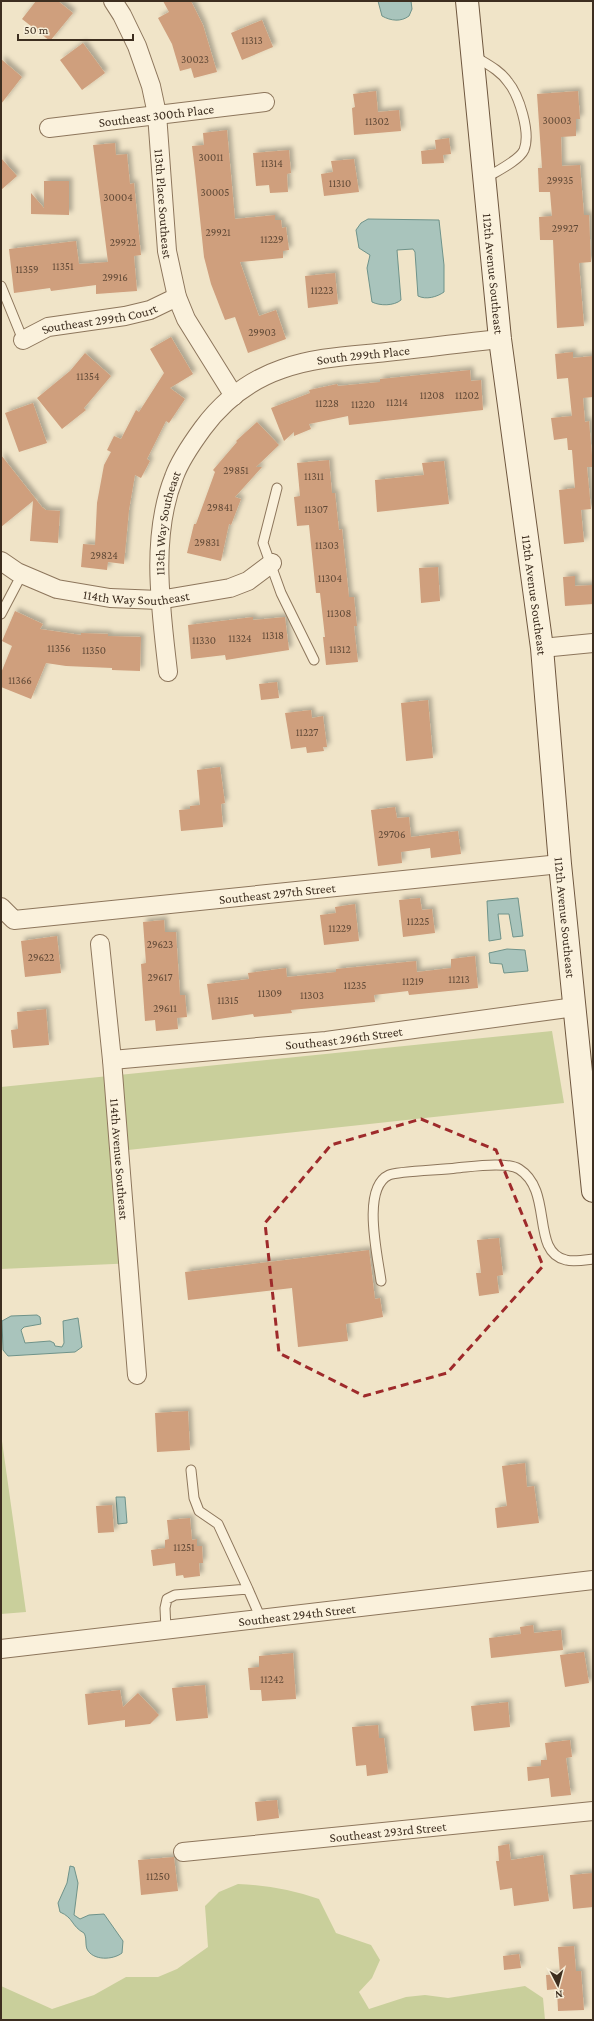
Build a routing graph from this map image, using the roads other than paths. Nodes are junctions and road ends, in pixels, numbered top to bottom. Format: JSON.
{"nodes":[{"id":1,"x":467,"y":1,"type":"edge"},
{"id":2,"x":115,"y":2,"type":"edge"},
{"id":3,"x":472,"y":55,"type":"junction"},
{"id":4,"x":265,"y":102,"type":"dead end"},
{"id":5,"x":157,"y":114,"type":"junction"},
{"id":6,"x":49,"y":128,"type":"dead end"},
{"id":7,"x":484,"y":179,"type":"junction"},
{"id":8,"x":1,"y":286,"type":"edge"},
{"id":9,"x":177,"y":298,"type":"junction"},
{"id":10,"x":500,"y":339,"type":"junction"},
{"id":11,"x":23,"y":340,"type":"joint"},
{"id":12,"x":234,"y":396,"type":"junction"},
{"id":13,"x":277,"y":488,"type":"dead end"},
{"id":14,"x":1,"y":561,"type":"edge"},
{"id":15,"x":272,"y":563,"type":"junction"},
{"id":16,"x":22,"y":574,"type":"junction"},
{"id":17,"x":159,"y":600,"type":"junction"},
{"id":18,"x":1,"y":614,"type":"edge"},
{"id":19,"x":593,"y":643,"type":"edge"},
{"id":20,"x":542,"y":648,"type":"junction"},
{"id":21,"x":314,"y":660,"type":"dead end"},
{"id":22,"x":168,"y":672,"type":"dead end"},
{"id":23,"x":560,"y":864,"type":"junction"},
{"id":24,"x":1,"y":907,"type":"edge"},
{"id":25,"x":100,"y":944,"type":"dead end"},
{"id":26,"x":575,"y":1007,"type":"junction"},
{"id":27,"x":112,"y":1060,"type":"junction"},
{"id":28,"x":588,"y":1087,"type":"edge"},
{"id":29,"x":593,"y":1191,"type":"edge"},
{"id":30,"x":593,"y":1259,"type":"edge"},
{"id":31,"x":381,"y":1281,"type":"dead end"},
{"id":32,"x":137,"y":1375,"type":"dead end"},
{"id":33,"x":191,"y":1470,"type":"dead end"},
{"id":34,"x":593,"y":1580,"type":"edge"},
{"id":35,"x":248,"y":1589,"type":"junction"},
{"id":36,"x":261,"y":1619,"type":"junction"},
{"id":37,"x":166,"y":1630,"type":"junction"},
{"id":38,"x":1,"y":1649,"type":"edge"},
{"id":39,"x":593,"y":1811,"type":"edge"},
{"id":40,"x":183,"y":1852,"type":"dead end"}],
"edges":[{"from":1,"to":3,"type":"street","name":"112th Avenue Southeast"},
{"from":2,"to":5,"type":"street","name":"113th Place Southeast"},
{"from":3,"to":7,"type":"street","name":"112th Avenue Southeast"},
{"from":3,"to":7,"type":"lane"},
{"from":4,"to":5,"type":"street","name":"Southeast 300th Place"},
{"from":5,"to":6,"type":"street","name":"Southeast 300th Place"},
{"from":5,"to":9,"type":"street","name":"113th Place Southeast"},
{"from":7,"to":10,"type":"street","name":"112th Avenue Southeast"},
{"from":8,"to":11,"type":"lane"},
{"from":9,"to":11,"type":"street","name":"Southeast 299th Court"},
{"from":9,"to":12,"type":"street","name":"113th Place Southeast"},
{"from":10,"to":12,"type":"street","name":"South 299th Place"},
{"from":10,"to":20,"type":"street","name":"112th Avenue Southeast"},
{"from":12,"to":17,"type":"street","name":"113th Way Southeast"},
{"from":13,"to":15,"type":"lane"},
{"from":14,"to":16,"type":"street","name":"114th Way Southeast"},
{"from":15,"to":17,"type":"street","name":"114th Way Southeast"},
{"from":15,"to":21,"type":"lane"},
{"from":16,"to":17,"type":"street","name":"114th Way Southeast"},
{"from":16,"to":18,"type":"lane"},
{"from":17,"to":22,"type":"street","name":"113th Way Southeast"},
{"from":19,"to":20,"type":"street"},
{"from":20,"to":23,"type":"street","name":"112th Avenue Southeast"},
{"from":23,"to":24,"type":"street","name":"Southeast 297th Street"},
{"from":23,"to":26,"type":"street","name":"112th Avenue Southeast"},
{"from":25,"to":27,"type":"street","name":"114th Avenue Southeast"},
{"from":26,"to":27,"type":"street","name":"Southeast 296th Street"},
{"from":26,"to":28,"type":"street","name":"112th Avenue Southeast"},
{"from":27,"to":32,"type":"street","name":"114th Avenue Southeast"},
{"from":28,"to":29,"type":"street","name":"112th Avenue Southeast"},
{"from":30,"to":31,"type":"lane"},
{"from":33,"to":35,"type":"lane"},
{"from":34,"to":36,"type":"street","name":"Southeast 294th Street"},
{"from":35,"to":36,"type":"lane"},
{"from":35,"to":37,"type":"lane"},
{"from":36,"to":37,"type":"street","name":"Southeast 294th Street"},
{"from":37,"to":38,"type":"street","name":"Southeast 294th Street"},
{"from":39,"to":40,"type":"street","name":"Southeast 293rd Street"}]}
